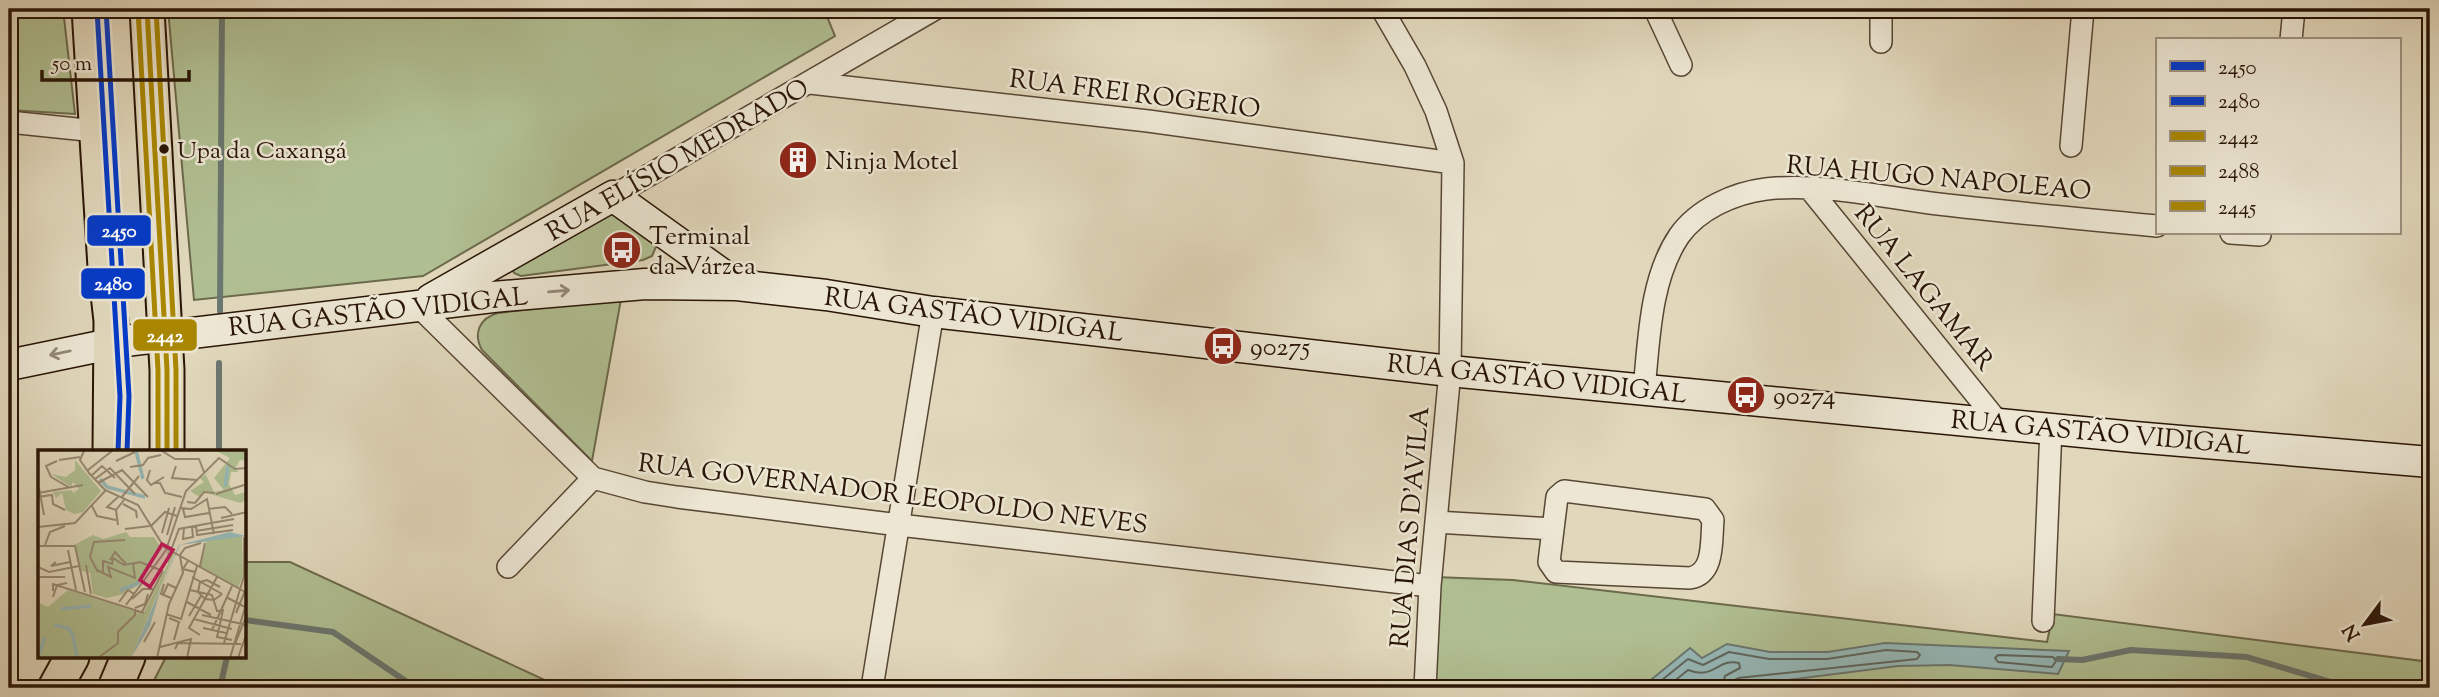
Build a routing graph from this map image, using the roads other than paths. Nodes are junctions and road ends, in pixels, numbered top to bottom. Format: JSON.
{"nodes":[{"id":1,"x":89,"y":9,"type":"edge"},
{"id":2,"x":147,"y":9,"type":"edge"},
{"id":3,"x":935,"y":9,"type":"edge"},
{"id":4,"x":1382,"y":9,"type":"edge"},
{"id":5,"x":1655,"y":9,"type":"edge"},
{"id":6,"x":1881,"y":9,"type":"edge"},
{"id":7,"x":2083,"y":9,"type":"edge"},
{"id":8,"x":2294,"y":9,"type":"edge"},
{"id":9,"x":2291,"y":38,"type":"edge"},
{"id":10,"x":1881,"y":42,"type":"dead end"},
{"id":11,"x":1681,"y":65,"type":"dead end"},
{"id":12,"x":810,"y":83,"type":"junction"},
{"id":13,"x":95,"y":118,"type":"junction"},
{"id":14,"x":9,"y":122,"type":"edge"},
{"id":15,"x":2071,"y":146,"type":"dead end"},
{"id":16,"x":1453,"y":163,"type":"junction"},
{"id":17,"x":1809,"y":188,"type":"junction"},
{"id":18,"x":613,"y":196,"type":"junction"},
{"id":19,"x":2156,"y":226,"type":"edge"},
{"id":20,"x":2246,"y":234,"type":"edge"},
{"id":21,"x":664,"y":235,"type":"junction"},
{"id":22,"x":2260,"y":235,"type":"dead end"},
{"id":23,"x":645,"y":284,"type":"junction"},
{"id":24,"x":737,"y":285,"type":"junction"},
{"id":25,"x":418,"y":306,"type":"junction"},
{"id":26,"x":933,"y":312,"type":"junction"},
{"id":27,"x":165,"y":336,"type":"junction"},
{"id":28,"x":112,"y":343,"type":"junction"},
{"id":29,"x":9,"y":365,"type":"edge"},
{"id":30,"x":1450,"y":371,"type":"junction"},
{"id":31,"x":1644,"y":390,"type":"junction"},
{"id":32,"x":1998,"y":422,"type":"junction"},
{"id":33,"x":2051,"y":428,"type":"junction"},
{"id":34,"x":110,"y":450,"type":"edge"},
{"id":35,"x":167,"y":450,"type":"edge"},
{"id":36,"x":2430,"y":462,"type":"edge"},
{"id":37,"x":593,"y":478,"type":"junction"},
{"id":38,"x":1436,"y":522,"type":"junction"},
{"id":39,"x":899,"y":525,"type":"junction"},
{"id":40,"x":1553,"y":529,"type":"junction"},
{"id":41,"x":508,"y":567,"type":"dead end"},
{"id":42,"x":1430,"y":586,"type":"junction"},
{"id":43,"x":2043,"y":621,"type":"dead end"},
{"id":44,"x":71,"y":658,"type":"edge"},
{"id":45,"x":128,"y":658,"type":"edge"},
{"id":46,"x":55,"y":688,"type":"edge"},
{"id":47,"x":115,"y":688,"type":"edge"},
{"id":48,"x":872,"y":688,"type":"edge"},
{"id":49,"x":1425,"y":688,"type":"edge"}],
"edges":[{"from":1,"to":13,"type":"main road"},
{"from":2,"to":27,"type":"main road"},
{"from":3,"to":12,"type":"street","name":"RUA ELÍSIO MEDRADO"},
{"from":4,"to":16,"type":"street","name":"RUA DIAS D'AVILA"},
{"from":5,"to":11,"type":"street"},
{"from":6,"to":10,"type":"street"},
{"from":7,"to":15,"type":"street"},
{"from":8,"to":9,"type":"street"},
{"from":12,"to":16,"type":"street","name":"RUA FREI ROGERIO"},
{"from":12,"to":18,"type":"street","name":"RUA ELÍSIO MEDRADO"},
{"from":13,"to":14,"type":"street"},
{"from":13,"to":28,"type":"main road"},
{"from":16,"to":30,"type":"street","name":"RUA DIAS D'AVILA"},
{"from":17,"to":19,"type":"street","name":"RUA HUGO NAPOLEAO"},
{"from":17,"to":31,"type":"street","name":"RUA HUGO NAPOLEAO"},
{"from":17,"to":32,"type":"street","name":"RUA LAGAMAR"},
{"from":18,"to":21,"type":"street"},
{"from":18,"to":25,"type":"street","name":"RUA ELÍSIO MEDRADO"},
{"from":20,"to":22,"type":"street"},
{"from":21,"to":23,"type":"street"},
{"from":21,"to":24,"type":"street"},
{"from":23,"to":24,"type":"street","name":"RUA GASTÃO VIDIGAL"},
{"from":25,"to":23,"type":"street","name":"RUA GASTÃO VIDIGAL","one_way":true},
{"from":24,"to":26,"type":"street","name":"RUA GASTÃO VIDIGAL"},
{"from":25,"to":27,"type":"street","name":"RUA GASTÃO VIDIGAL"},
{"from":25,"to":37,"type":"street","name":"RUA GOVERNADOR LEOPOLDO NEVES"},
{"from":26,"to":30,"type":"street","name":"RUA GASTÃO VIDIGAL"},
{"from":26,"to":39,"type":"street"},
{"from":27,"to":28,"type":"street","name":"RUA GASTÃO VIDIGAL"},
{"from":27,"to":35,"type":"main road"},
{"from":28,"to":29,"type":"street","name":"RUA GASTÃO VIDIGAL","one_way":true},
{"from":28,"to":34,"type":"main road"},
{"from":30,"to":31,"type":"street","name":"RUA GASTÃO VIDIGAL"},
{"from":30,"to":38,"type":"street","name":"RUA DIAS D'AVILA"},
{"from":31,"to":32,"type":"street","name":"RUA GASTÃO VIDIGAL"},
{"from":32,"to":33,"type":"street","name":"RUA GASTÃO VIDIGAL"},
{"from":33,"to":36,"type":"street","name":"RUA GASTÃO VIDIGAL"},
{"from":33,"to":43,"type":"street"},
{"from":37,"to":39,"type":"street","name":"RUA GOVERNADOR LEOPOLDO NEVES"},
{"from":37,"to":41,"type":"street"},
{"from":38,"to":40,"type":"street"},
{"from":38,"to":42,"type":"street","name":"RUA DIAS D'AVILA"},
{"from":39,"to":42,"type":"street","name":"RUA GOVERNADOR LEOPOLDO NEVES"},
{"from":39,"to":48,"type":"street"},
{"from":40,"to":40,"type":"street"},
{"from":42,"to":49,"type":"street","name":"RUA DIAS D'AVILA"},
{"from":44,"to":46,"type":"main road"},
{"from":45,"to":47,"type":"main road"}]}
